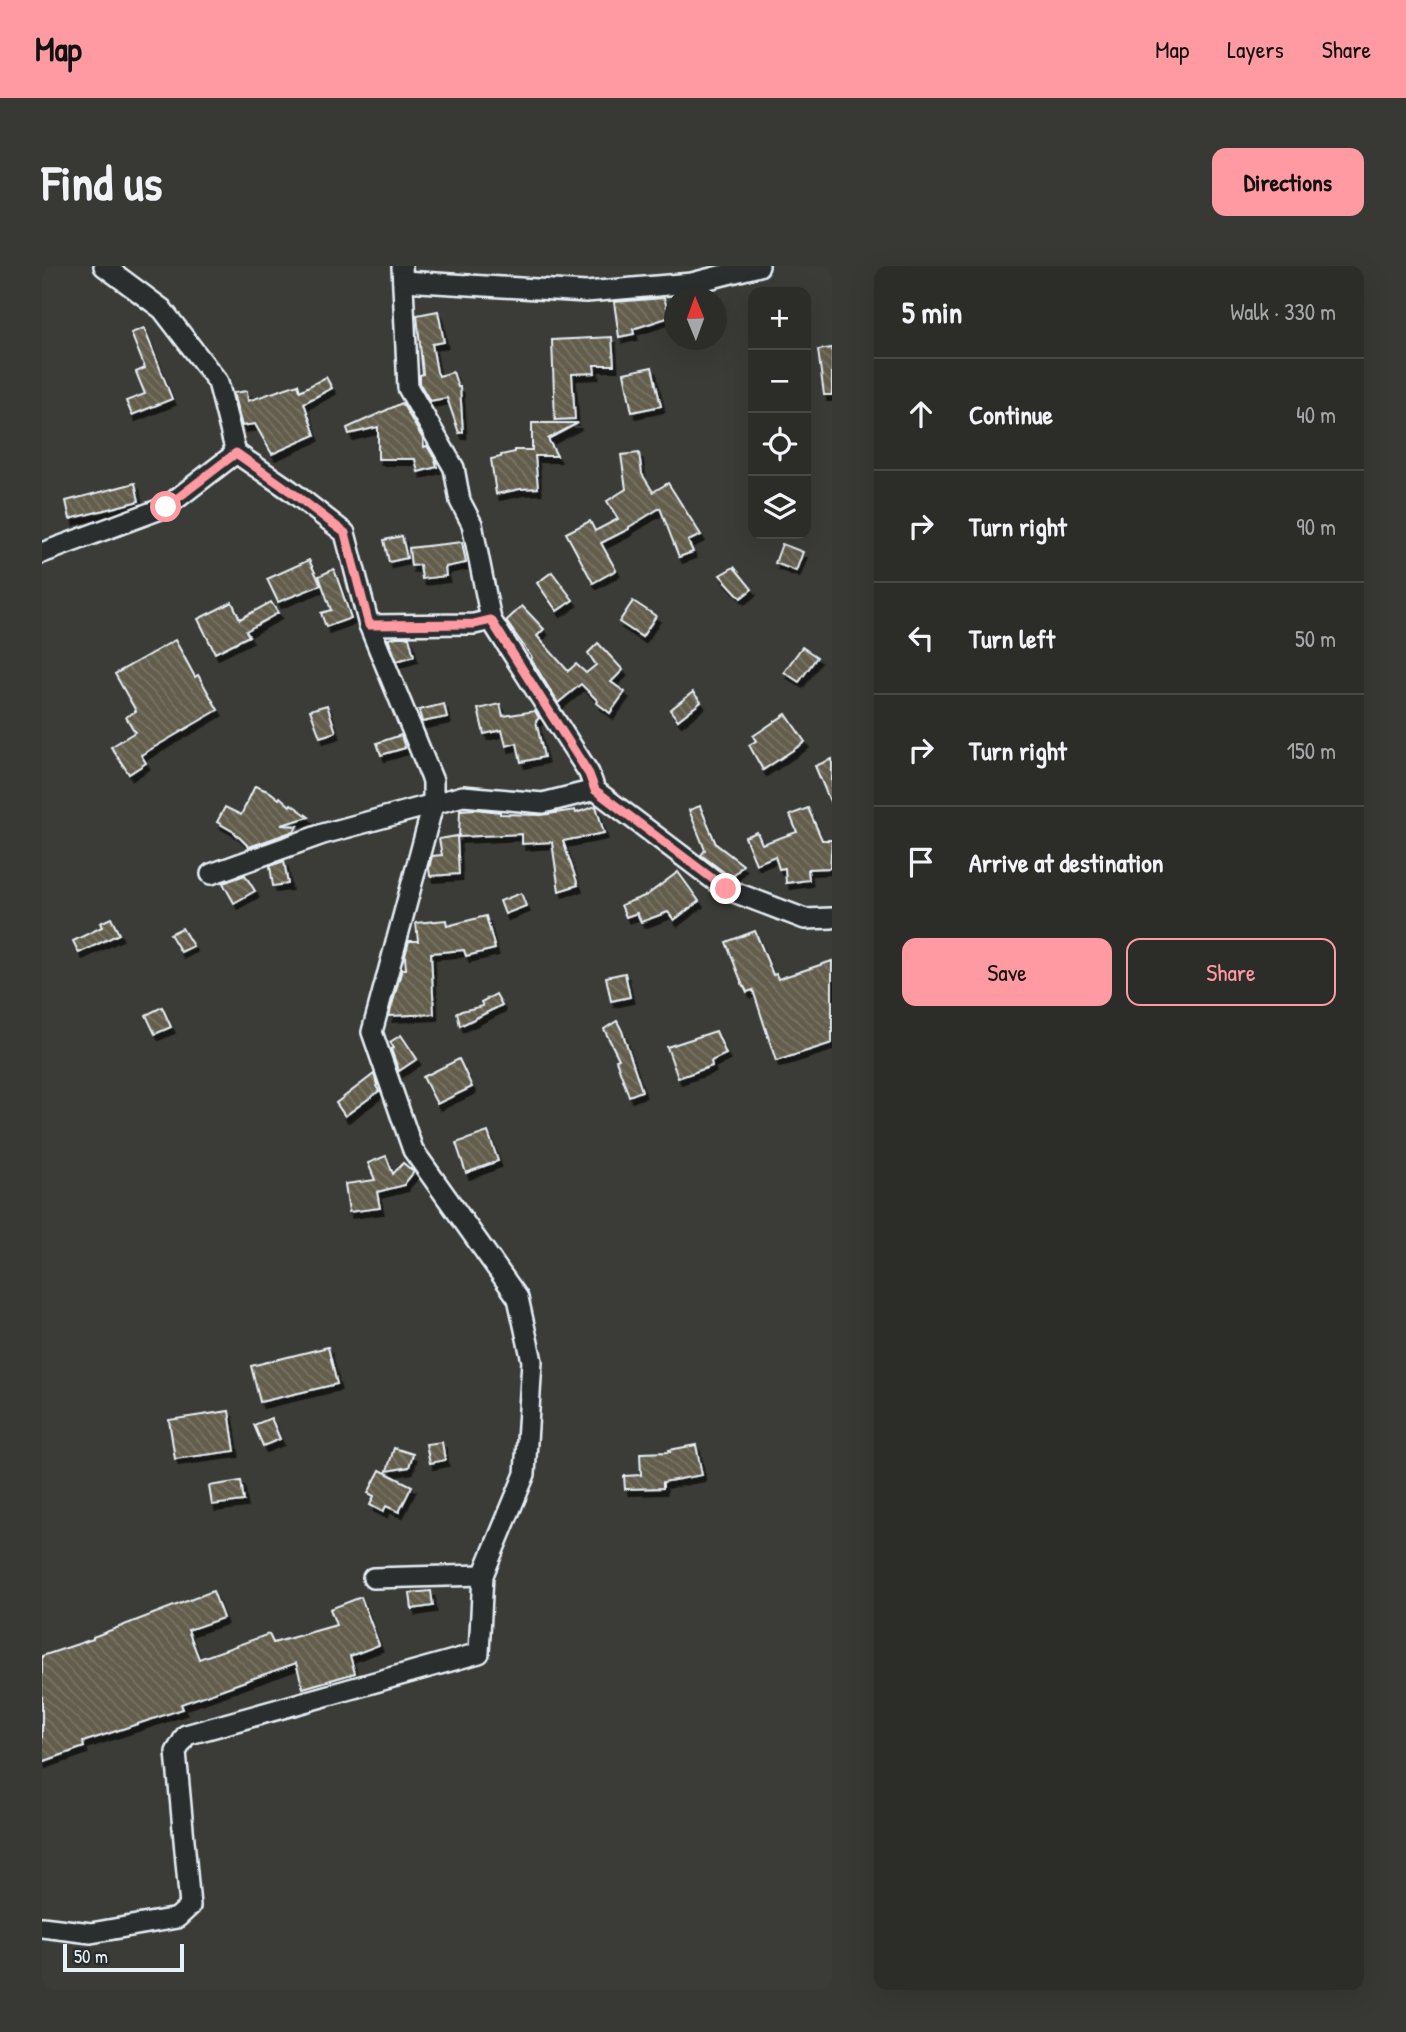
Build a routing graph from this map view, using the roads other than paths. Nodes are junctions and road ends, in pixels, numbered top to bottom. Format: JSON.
{"nodes":[{"id":1,"x":104,"y":266,"type":"edge"},
{"id":2,"x":759,"y":266,"type":"edge"},
{"id":3,"x":403,"y":273,"type":"edge"},
{"id":4,"x":236,"y":453,"type":"junction"},
{"id":5,"x":42,"y":554,"type":"edge"},
{"id":6,"x":491,"y":620,"type":"junction"},
{"id":7,"x":369,"y":625,"type":"junction"},
{"id":8,"x":595,"y":790,"type":"junction"},
{"id":9,"x":433,"y":805,"type":"junction"},
{"id":10,"x":211,"y":874,"type":"dead end"},
{"id":11,"x":832,"y":918,"type":"edge"},
{"id":12,"x":483,"y":1575,"type":"junction"},
{"id":13,"x":373,"y":1578,"type":"dead end"},
{"id":14,"x":42,"y":1927,"type":"edge"}],
"edges":[{"from":1,"to":4,"type":"street"},
{"from":2,"to":3,"type":"street"},
{"from":3,"to":6,"type":"street"},
{"from":4,"to":5,"type":"street"},
{"from":4,"to":7,"type":"street"},
{"from":6,"to":7,"type":"street"},
{"from":6,"to":8,"type":"street"},
{"from":7,"to":9,"type":"street"},
{"from":8,"to":9,"type":"street"},
{"from":8,"to":11,"type":"street"},
{"from":9,"to":10,"type":"street"},
{"from":9,"to":12,"type":"street"},
{"from":12,"to":13,"type":"street"},
{"from":12,"to":14,"type":"street"}]}
